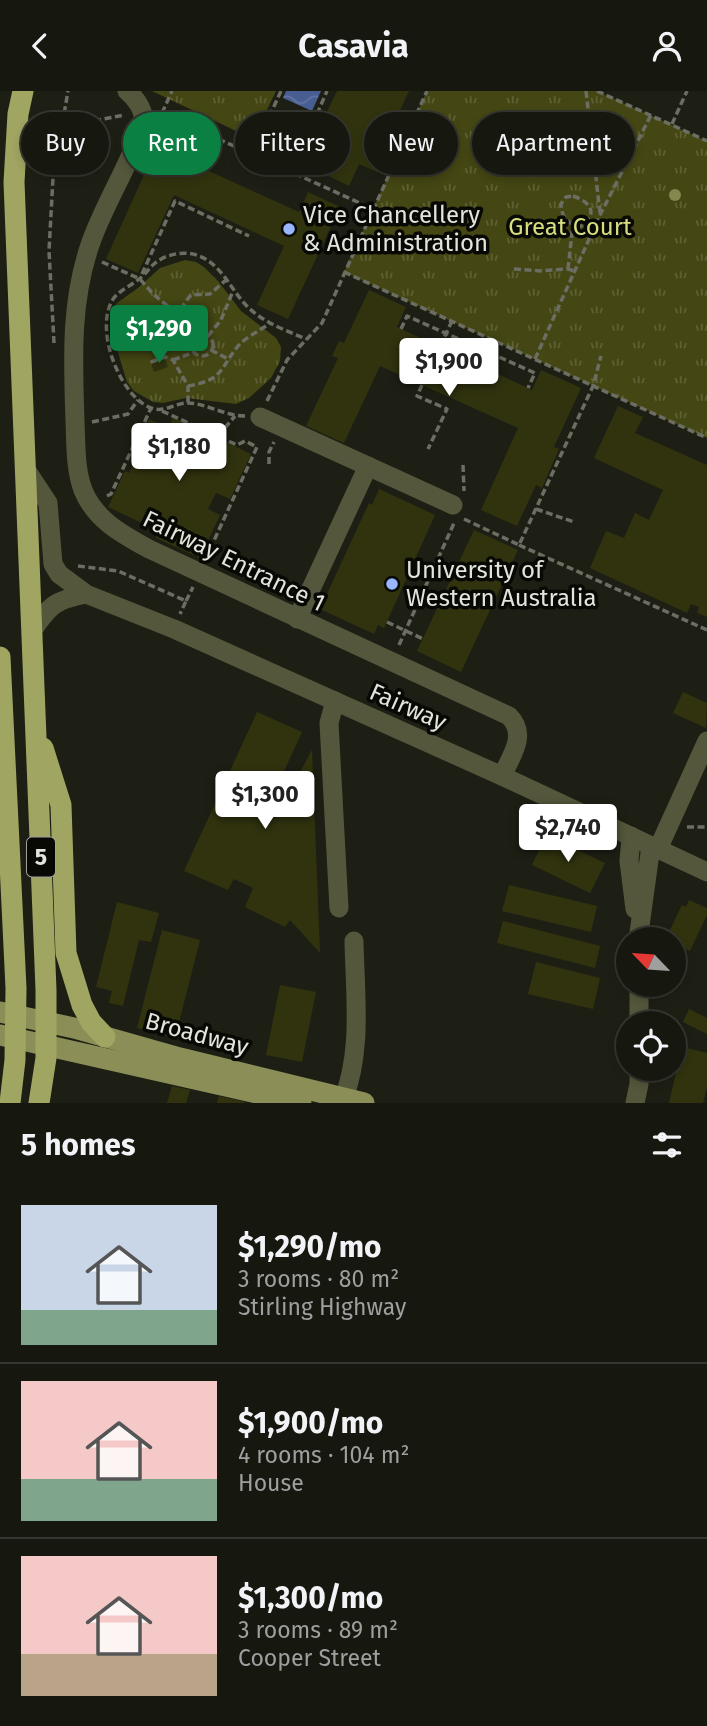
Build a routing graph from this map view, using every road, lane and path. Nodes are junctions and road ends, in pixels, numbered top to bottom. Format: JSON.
{"nodes":[{"id":1,"x":23,"y":91,"type":"edge"},
{"id":2,"x":127,"y":91,"type":"edge"},
{"id":3,"x":172,"y":91,"type":"edge"},
{"id":4,"x":281,"y":91,"type":"edge"},
{"id":5,"x":327,"y":91,"type":"edge"},
{"id":6,"x":427,"y":91,"type":"edge"},
{"id":7,"x":586,"y":91,"type":"edge"},
{"id":8,"x":597,"y":91,"type":"edge"},
{"id":9,"x":687,"y":91,"type":"edge"},
{"id":10,"x":151,"y":108,"type":"dead end"},
{"id":11,"x":160,"y":112,"type":"edge"},
{"id":12,"x":162,"y":112,"type":"edge"},
{"id":13,"x":271,"y":112,"type":"edge"},
{"id":14,"x":318,"y":112,"type":"edge"},
{"id":15,"x":588,"y":112,"type":"edge"},
{"id":16,"x":651,"y":115,"type":"junction"},
{"id":17,"x":119,"y":116,"type":"dead end"},
{"id":18,"x":109,"y":118,"type":"edge"},
{"id":19,"x":672,"y":125,"type":"junction"},
{"id":20,"x":707,"y":141,"type":"edge"},
{"id":21,"x":299,"y":175,"type":"edge"},
{"id":22,"x":596,"y":175,"type":"edge"},
{"id":23,"x":599,"y":201,"type":"junction"},
{"id":24,"x":588,"y":206,"type":"junction"},
{"id":25,"x":373,"y":209,"type":"junction"},
{"id":26,"x":600,"y":215,"type":"junction"},
{"id":27,"x":573,"y":224,"type":"junction"},
{"id":28,"x":249,"y":236,"type":"dead end"},
{"id":29,"x":100,"y":261,"type":"dead end"},
{"id":30,"x":514,"y":269,"type":"dead end"},
{"id":31,"x":568,"y":269,"type":"junction"},
{"id":32,"x":575,"y":271,"type":"junction"},
{"id":33,"x":344,"y":272,"type":"junction"},
{"id":34,"x":139,"y":279,"type":"junction"},
{"id":35,"x":226,"y":280,"type":"junction"},
{"id":36,"x":233,"y":291,"type":"junction"},
{"id":37,"x":180,"y":316,"type":"junction"},
{"id":38,"x":452,"y":321,"type":"junction"},
{"id":39,"x":271,"y":323,"type":"junction"},
{"id":40,"x":401,"y":329,"type":"dead end"},
{"id":41,"x":446,"y":333,"type":"junction"},
{"id":42,"x":195,"y":336,"type":"junction"},
{"id":43,"x":208,"y":336,"type":"junction"},
{"id":44,"x":306,"y":339,"type":"junction"},
{"id":45,"x":440,"y":346,"type":"dead end"},
{"id":46,"x":211,"y":351,"type":"junction"},
{"id":47,"x":194,"y":352,"type":"junction"},
{"id":48,"x":601,"y":356,"type":"dead end"},
{"id":49,"x":534,"y":359,"type":"junction"},
{"id":50,"x":173,"y":360,"type":"junction"},
{"id":51,"x":230,"y":360,"type":"junction"},
{"id":52,"x":151,"y":362,"type":"dead end"},
{"id":53,"x":422,"y":385,"type":"dead end"},
{"id":54,"x":187,"y":386,"type":"junction"},
{"id":55,"x":593,"y":386,"type":"junction"},
{"id":56,"x":528,"y":388,"type":"dead end"},
{"id":57,"x":138,"y":400,"type":"junction"},
{"id":58,"x":188,"y":403,"type":"junction"},
{"id":59,"x":151,"y":408,"type":"junction"},
{"id":60,"x":161,"y":410,"type":"junction"},
{"id":61,"x":235,"y":416,"type":"junction"},
{"id":62,"x":260,"y":417,"type":"junction"},
{"id":63,"x":92,"y":422,"type":"dead end"},
{"id":64,"x":218,"y":436,"type":"junction"},
{"id":65,"x":707,"y":438,"type":"edge"},
{"id":66,"x":428,"y":449,"type":"dead end"},
{"id":67,"x":368,"y":466,"type":"junction"},
{"id":68,"x":25,"y":468,"type":"junction"},
{"id":69,"x":99,"y":498,"type":"dead end"},
{"id":70,"x":536,"y":509,"type":"junction"},
{"id":71,"x":455,"y":511,"type":"junction"},
{"id":72,"x":574,"y":522,"type":"dead end"},
{"id":73,"x":519,"y":545,"type":"junction"},
{"id":74,"x":76,"y":565,"type":"dead end"},
{"id":75,"x":199,"y":574,"type":"junction"},
{"id":76,"x":86,"y":593,"type":"junction"},
{"id":77,"x":297,"y":619,"type":"junction"},
{"id":78,"x":387,"y":622,"type":"dead end"},
{"id":79,"x":174,"y":629,"type":"junction"},
{"id":80,"x":707,"y":630,"type":"edge"},
{"id":81,"x":32,"y":631,"type":"junction"},
{"id":82,"x":423,"y":639,"type":"dead end"},
{"id":83,"x":0,"y":657,"type":"edge"},
{"id":84,"x":391,"y":661,"type":"junction"},
{"id":85,"x":335,"y":701,"type":"junction"},
{"id":86,"x":35,"y":723,"type":"junction"},
{"id":87,"x":707,"y":741,"type":"edge"},
{"id":88,"x":502,"y":776,"type":"junction"},
{"id":89,"x":687,"y":827,"type":"dead end"},
{"id":90,"x":707,"y":827,"type":"edge"},
{"id":91,"x":631,"y":837,"type":"junction"},
{"id":92,"x":654,"y":848,"type":"junction"},
{"id":93,"x":707,"y":872,"type":"edge"},
{"id":94,"x":339,"y":908,"type":"dead end"},
{"id":95,"x":637,"y":927,"type":"edge"},
{"id":96,"x":639,"y":927,"type":"edge"},
{"id":97,"x":14,"y":936,"type":"junction"},
{"id":98,"x":354,"y":941,"type":"dead end"},
{"id":99,"x":0,"y":968,"type":"edge"},
{"id":100,"x":8,"y":1014,"type":"edge"},
{"id":101,"x":46,"y":1022,"type":"junction"},
{"id":102,"x":8,"y":1037,"type":"edge"},
{"id":103,"x":105,"y":1037,"type":"junction"},
{"id":104,"x":46,"y":1046,"type":"junction"},
{"id":105,"x":639,"y":1081,"type":"edge"},
{"id":106,"x":350,"y":1101,"type":"edge"},
{"id":107,"x":10,"y":1103,"type":"edge"},
{"id":108,"x":39,"y":1103,"type":"edge"},
{"id":109,"x":301,"y":1103,"type":"edge"},
{"id":110,"x":635,"y":1103,"type":"edge"}],
"edges":[{"from":1,"to":68,"type":"highway","number":"5"},
{"from":2,"to":75,"type":"street","name":"Fairway Entrance 1"},
{"from":3,"to":12,"type":"path"},
{"from":4,"to":13,"type":"path"},
{"from":5,"to":14,"type":"path"},
{"from":6,"to":25,"type":"path"},
{"from":7,"to":15,"type":"path"},
{"from":8,"to":16,"type":"path"},
{"from":9,"to":19,"type":"path"},
{"from":10,"to":11,"type":"path"},
{"from":16,"to":19,"type":"path"},
{"from":16,"to":26,"type":"path"},
{"from":17,"to":18,"type":"path"},
{"from":19,"to":20,"type":"path"},
{"from":21,"to":25,"type":"path"},
{"from":22,"to":23,"type":"path"},
{"from":23,"to":24,"type":"path"},
{"from":23,"to":26,"type":"path"},
{"from":24,"to":27,"type":"path"},
{"from":24,"to":27,"type":"path"},
{"from":25,"to":33,"type":"path"},
{"from":26,"to":32,"type":"path"},
{"from":27,"to":31,"type":"path"},
{"from":28,"to":34,"type":"path"},
{"from":29,"to":34,"type":"path"},
{"from":30,"to":31,"type":"path"},
{"from":31,"to":32,"type":"path"},
{"from":32,"to":49,"type":"path"},
{"from":33,"to":38,"type":"path"},
{"from":33,"to":44,"type":"path"},
{"from":34,"to":35,"type":"path"},
{"from":34,"to":37,"type":"path"},
{"from":34,"to":57,"type":"path"},
{"from":35,"to":36,"type":"path"},
{"from":35,"to":37,"type":"path"},
{"from":36,"to":39,"type":"path"},
{"from":36,"to":43,"type":"path"},
{"from":37,"to":42,"type":"path"},
{"from":38,"to":41,"type":"path"},
{"from":38,"to":49,"type":"path"},
{"from":39,"to":44,"type":"path"},
{"from":39,"to":51,"type":"path"},
{"from":40,"to":41,"type":"path"},
{"from":41,"to":45,"type":"path"},
{"from":41,"to":56,"type":"path"},
{"from":42,"to":43,"type":"path"},
{"from":42,"to":47,"type":"path"},
{"from":43,"to":46,"type":"path"},
{"from":44,"to":62,"type":"path"},
{"from":46,"to":47,"type":"path"},
{"from":46,"to":51,"type":"path"},
{"from":47,"to":50,"type":"path"},
{"from":48,"to":55,"type":"path"},
{"from":49,"to":55,"type":"path"},
{"from":50,"to":52,"type":"path"},
{"from":50,"to":54,"type":"path"},
{"from":51,"to":54,"type":"path"},
{"from":53,"to":66,"type":"path"},
{"from":54,"to":58,"type":"path"},
{"from":55,"to":65,"type":"path"},
{"from":55,"to":70,"type":"path"},
{"from":57,"to":59,"type":"path"},
{"from":57,"to":63,"type":"path"},
{"from":58,"to":60,"type":"path"},
{"from":58,"to":61,"type":"path"},
{"from":59,"to":60,"type":"path"},
{"from":59,"to":69,"type":"path"},
{"from":60,"to":64,"type":"path"},
{"from":61,"to":62,"type":"path"},
{"from":61,"to":64,"type":"path"},
{"from":62,"to":67,"type":"street"},
{"from":64,"to":75,"type":"path"},
{"from":67,"to":71,"type":"street"},
{"from":67,"to":77,"type":"street"},
{"from":68,"to":76,"type":"street","name":"Fairway"},
{"from":68,"to":81,"type":"highway","number":"5"},
{"from":70,"to":72,"type":"path"},
{"from":70,"to":73,"type":"path"},
{"from":71,"to":73,"type":"path"},
{"from":71,"to":84,"type":"path"},
{"from":73,"to":80,"type":"path"},
{"from":74,"to":79,"type":"path"},
{"from":75,"to":77,"type":"street","name":"Fairway Entrance 1"},
{"from":76,"to":79,"type":"street","name":"Fairway"},
{"from":76,"to":81,"type":"street"},
{"from":77,"to":84,"type":"street","name":"Fairway Entrance 1"},
{"from":78,"to":82,"type":"path","bridge":true},
{"from":79,"to":85,"type":"street","name":"Fairway"},
{"from":81,"to":86,"type":"highway","number":"5"},
{"from":83,"to":97,"type":"highway","number":"5"},
{"from":84,"to":88,"type":"street","name":"Fairway Entrance 1"},
{"from":85,"to":88,"type":"street","name":"Fairway"},
{"from":85,"to":94,"type":"street"},
{"from":86,"to":101,"type":"highway","number":"5"},
{"from":86,"to":103,"type":"highway"},
{"from":87,"to":92,"type":"street"},
{"from":88,"to":91,"type":"street","name":"Fairway"},
{"from":89,"to":90,"type":"path"},
{"from":91,"to":92,"type":"street","name":"Fairway"},
{"from":91,"to":95,"type":"street"},
{"from":92,"to":93,"type":"street","name":"Fairway"},
{"from":92,"to":96,"type":"street"},
{"from":97,"to":99,"type":"highway"},
{"from":97,"to":100,"type":"highway","number":"5"},
{"from":98,"to":106,"type":"street"},
{"from":100,"to":101,"type":"main road","name":"Broadway"},
{"from":100,"to":102,"type":"highway","number":"5"},
{"from":101,"to":103,"type":"main road","name":"Broadway"},
{"from":101,"to":104,"type":"highway","number":"5"},
{"from":102,"to":104,"type":"main road","name":"Broadway"},
{"from":102,"to":107,"type":"highway","number":"5"},
{"from":103,"to":106,"type":"main road","name":"Broadway"},
{"from":104,"to":108,"type":"highway","number":"5"},
{"from":104,"to":109,"type":"main road","name":"Broadway"},
{"from":105,"to":110,"type":"street"}]}
